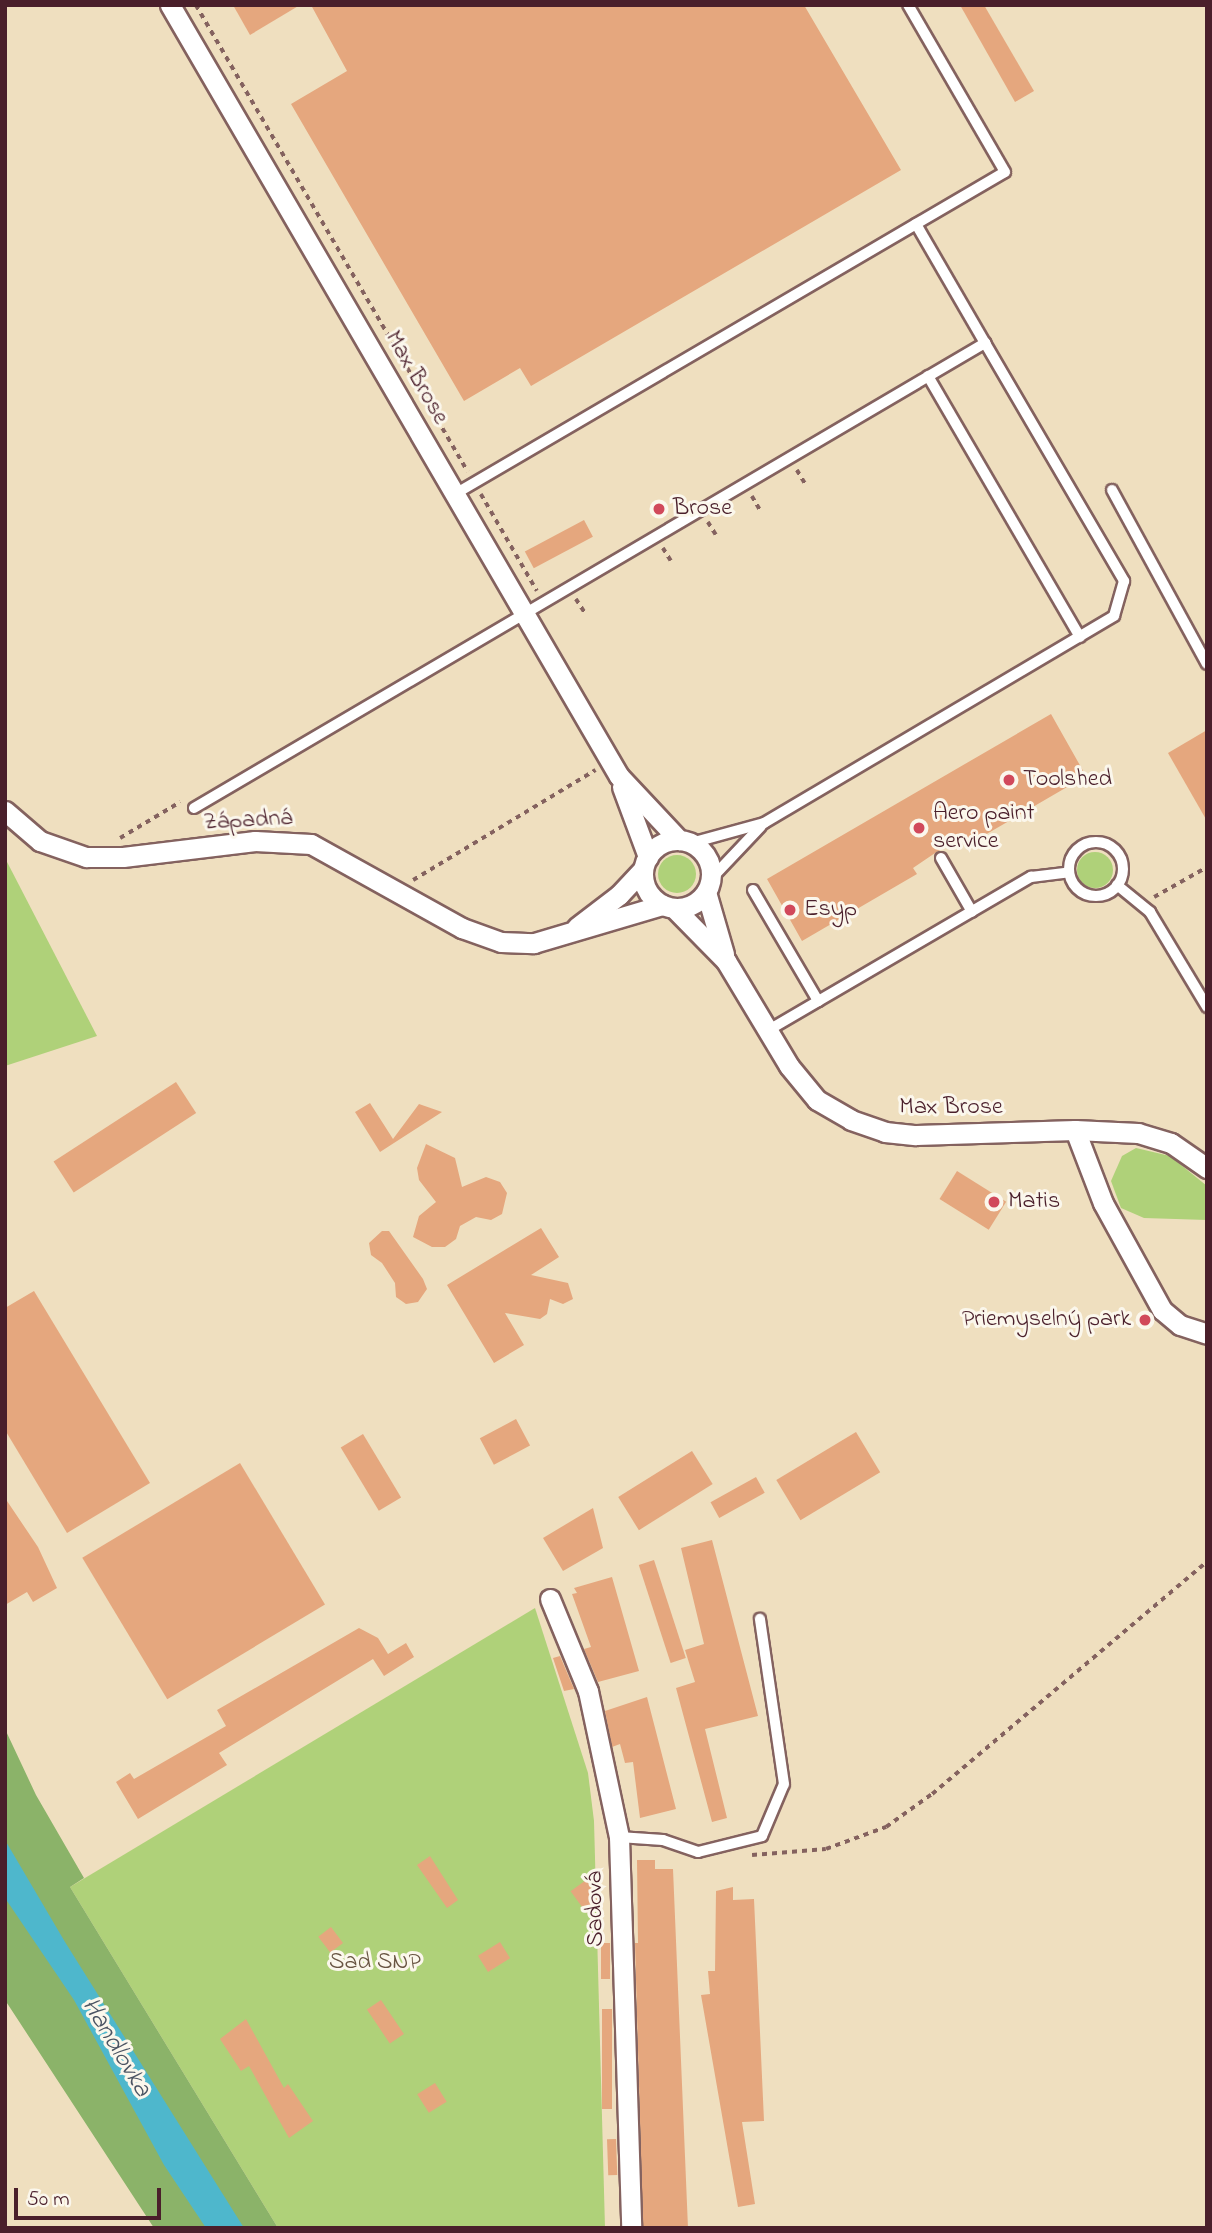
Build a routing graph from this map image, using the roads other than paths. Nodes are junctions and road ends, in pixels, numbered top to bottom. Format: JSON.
{"nodes":[{"id":1,"x":170,"y":5,"type":"edge"},
{"id":2,"x":908,"y":5,"type":"edge"},
{"id":3,"x":916,"y":224,"type":"junction"},
{"id":4,"x":985,"y":343,"type":"junction"},
{"id":5,"x":928,"y":376,"type":"junction"},
{"id":6,"x":1112,"y":491,"type":"dead end"},
{"id":7,"x":455,"y":494,"type":"junction"},
{"id":8,"x":525,"y":613,"type":"junction"},
{"id":9,"x":1080,"y":636,"type":"junction"},
{"id":10,"x":1207,"y":664,"type":"edge"},
{"id":11,"x":619,"y":776,"type":"junction"},
{"id":12,"x":194,"y":808,"type":"dead end"},
{"id":13,"x":5,"y":811,"type":"edge"},
{"id":14,"x":764,"y":823,"type":"junction"},
{"id":15,"x":685,"y":842,"type":"junction"},
{"id":16,"x":941,"y":858,"type":"dead end"},
{"id":17,"x":645,"y":863,"type":"junction"},
{"id":18,"x":1069,"y":872,"type":"junction"},
{"id":19,"x":1117,"y":885,"type":"junction"},
{"id":20,"x":708,"y":886,"type":"junction"},
{"id":21,"x":753,"y":890,"type":"dead end"},
{"id":22,"x":668,"y":907,"type":"junction"},
{"id":23,"x":972,"y":912,"type":"junction"},
{"id":24,"x":567,"y":934,"type":"junction"},
{"id":25,"x":726,"y":961,"type":"junction"},
{"id":26,"x":818,"y":1002,"type":"junction"},
{"id":27,"x":1207,"y":1007,"type":"edge"},
{"id":28,"x":767,"y":1031,"type":"junction"},
{"id":29,"x":1075,"y":1130,"type":"junction"},
{"id":30,"x":1207,"y":1168,"type":"edge"},
{"id":31,"x":1207,"y":1334,"type":"edge"},
{"id":32,"x":550,"y":1599,"type":"dead end"},
{"id":33,"x":760,"y":1619,"type":"dead end"},
{"id":34,"x":619,"y":1837,"type":"junction"},
{"id":35,"x":631,"y":2228,"type":"edge"}],
"edges":[{"from":1,"to":7,"type":"street","name":"Max Brose"},
{"from":2,"to":3,"type":"lane"},
{"from":3,"to":4,"type":"lane"},
{"from":3,"to":7,"type":"lane"},
{"from":4,"to":5,"type":"lane"},
{"from":4,"to":9,"type":"lane"},
{"from":5,"to":8,"type":"lane"},
{"from":5,"to":9,"type":"lane"},
{"from":6,"to":10,"type":"lane"},
{"from":7,"to":8,"type":"street","name":"Max Brose"},
{"from":8,"to":11,"type":"street","name":"Max Brose"},
{"from":8,"to":12,"type":"lane"},
{"from":9,"to":14,"type":"lane"},
{"from":11,"to":15,"type":"street","name":"Max Brose"},
{"from":11,"to":17,"type":"street","name":"Max Brose"},
{"from":13,"to":24,"type":"street","name":"Západná"},
{"from":14,"to":15,"type":"lane"},
{"from":14,"to":20,"type":"lane"},
{"from":15,"to":17,"type":"street"},
{"from":15,"to":20,"type":"street","name":"Max Brose"},
{"from":16,"to":23,"type":"lane"},
{"from":17,"to":22,"type":"street","name":"Max Brose"},
{"from":17,"to":24,"type":"street","name":"Západná"},
{"from":18,"to":19,"type":"lane"},
{"from":18,"to":19,"type":"lane"},
{"from":18,"to":23,"type":"lane"},
{"from":19,"to":27,"type":"lane"},
{"from":20,"to":22,"type":"street"},
{"from":20,"to":25,"type":"street","name":"Max Brose"},
{"from":21,"to":26,"type":"lane"},
{"from":22,"to":24,"type":"street","name":"Západná"},
{"from":22,"to":25,"type":"street","name":"Max Brose"},
{"from":23,"to":26,"type":"lane"},
{"from":25,"to":28,"type":"street","name":"Max Brose"},
{"from":26,"to":28,"type":"lane"},
{"from":28,"to":29,"type":"street","name":"Max Brose"},
{"from":29,"to":30,"type":"street","name":"Max Brose"},
{"from":29,"to":31,"type":"street"},
{"from":32,"to":34,"type":"street","name":"Sadová"},
{"from":33,"to":34,"type":"lane"},
{"from":34,"to":35,"type":"street","name":"Sadová"}]}
